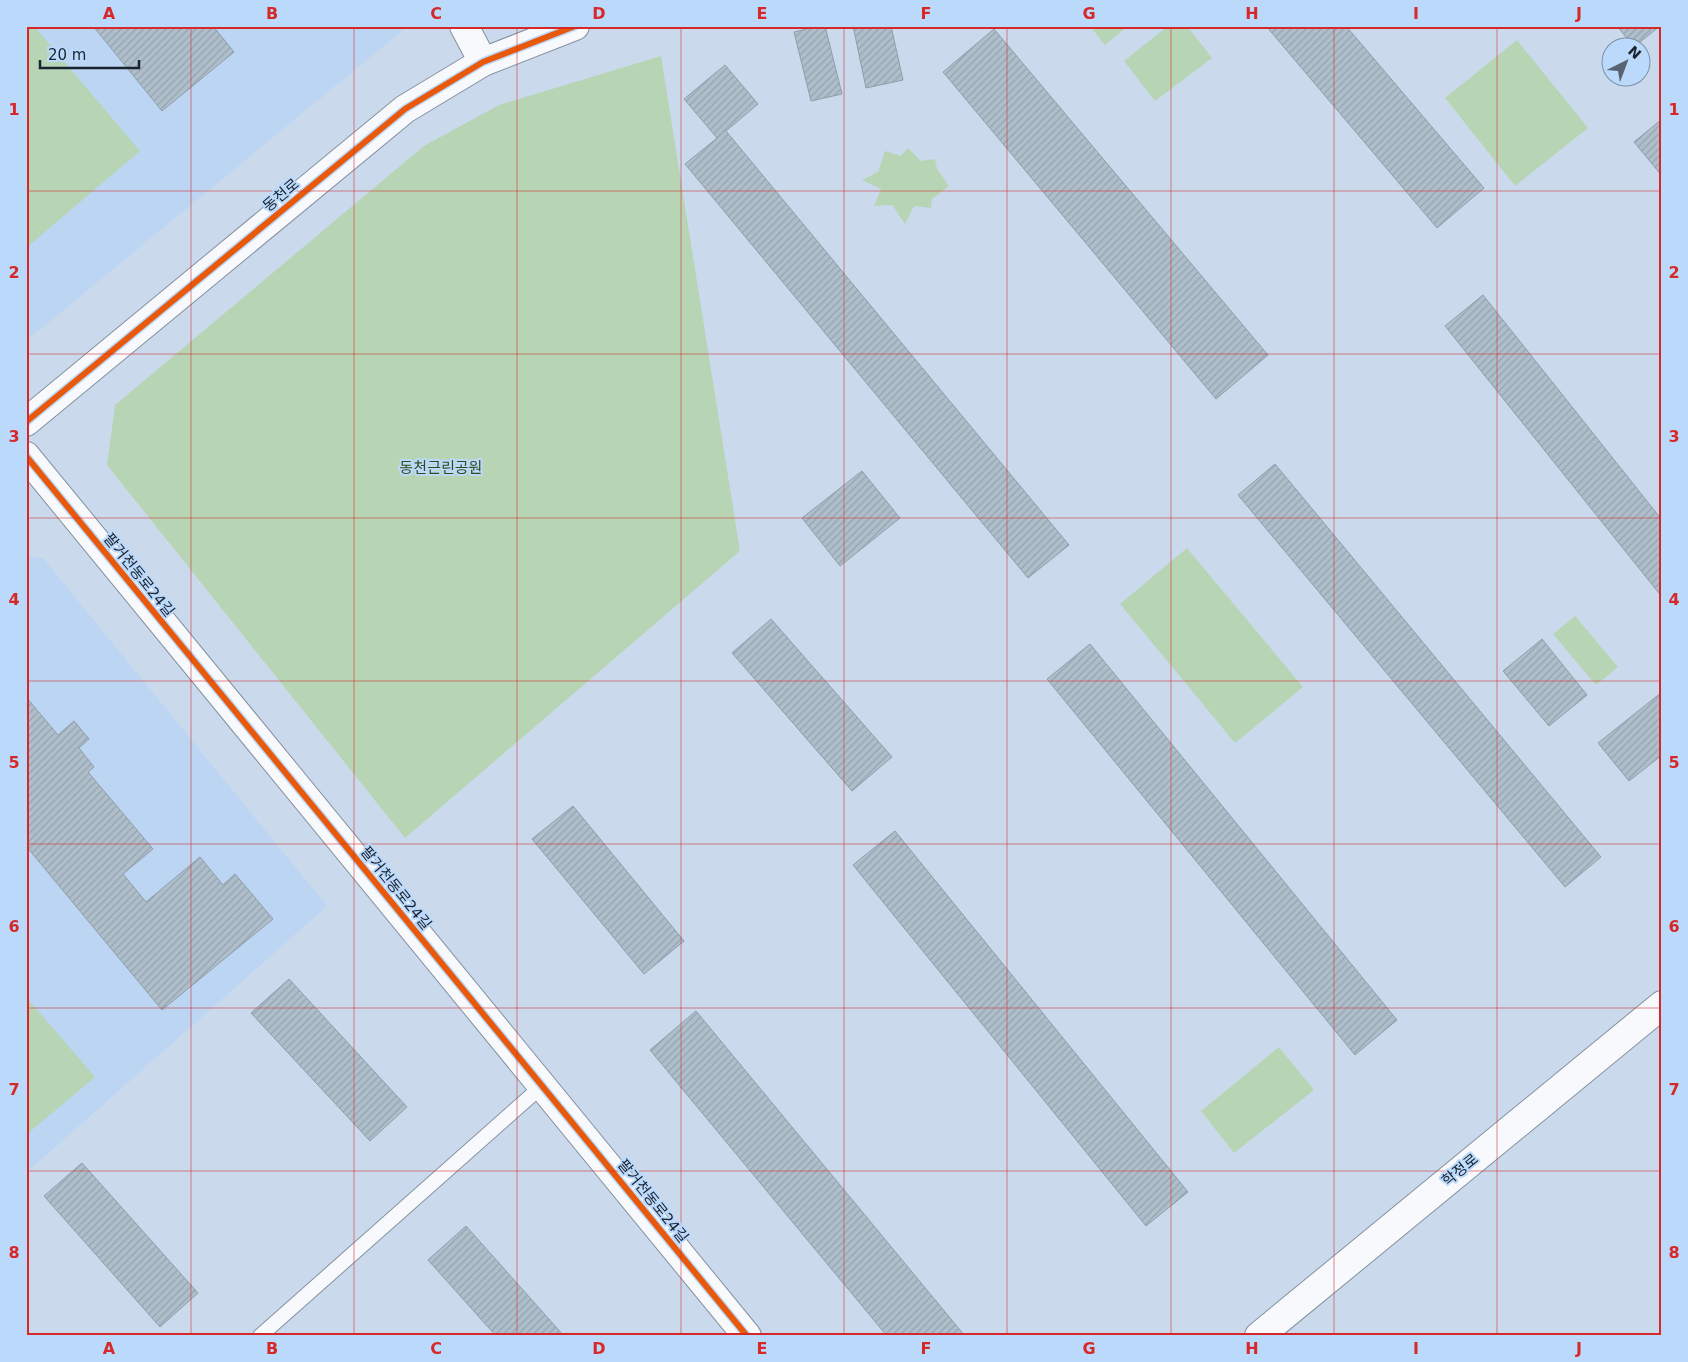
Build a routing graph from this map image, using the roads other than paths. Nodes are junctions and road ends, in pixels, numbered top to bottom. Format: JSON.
{"nodes":[{"id":1,"x":464,"y":26,"type":"edge"},
{"id":2,"x":575,"y":26,"type":"edge"},
{"id":3,"x":482,"y":62,"type":"junction"},
{"id":4,"x":26,"y":422,"type":"edge"},
{"id":5,"x":26,"y":456,"type":"edge"},
{"id":6,"x":1662,"y":1005,"type":"edge"},
{"id":7,"x":542,"y":1086,"type":"junction"},
{"id":8,"x":260,"y":1336,"type":"edge"},
{"id":9,"x":746,"y":1336,"type":"edge"},
{"id":10,"x":1259,"y":1336,"type":"edge"}],
"edges":[{"from":1,"to":3,"type":"street"},
{"from":2,"to":3,"type":"street","name":"동천로"},
{"from":3,"to":4,"type":"street","name":"동천로"},
{"from":5,"to":7,"type":"street","name":"팔거천동로24길"},
{"from":6,"to":10,"type":"street","name":"학정로"},
{"from":7,"to":8,"type":"lane"},
{"from":7,"to":9,"type":"street","name":"팔거천동로24길"}]}
